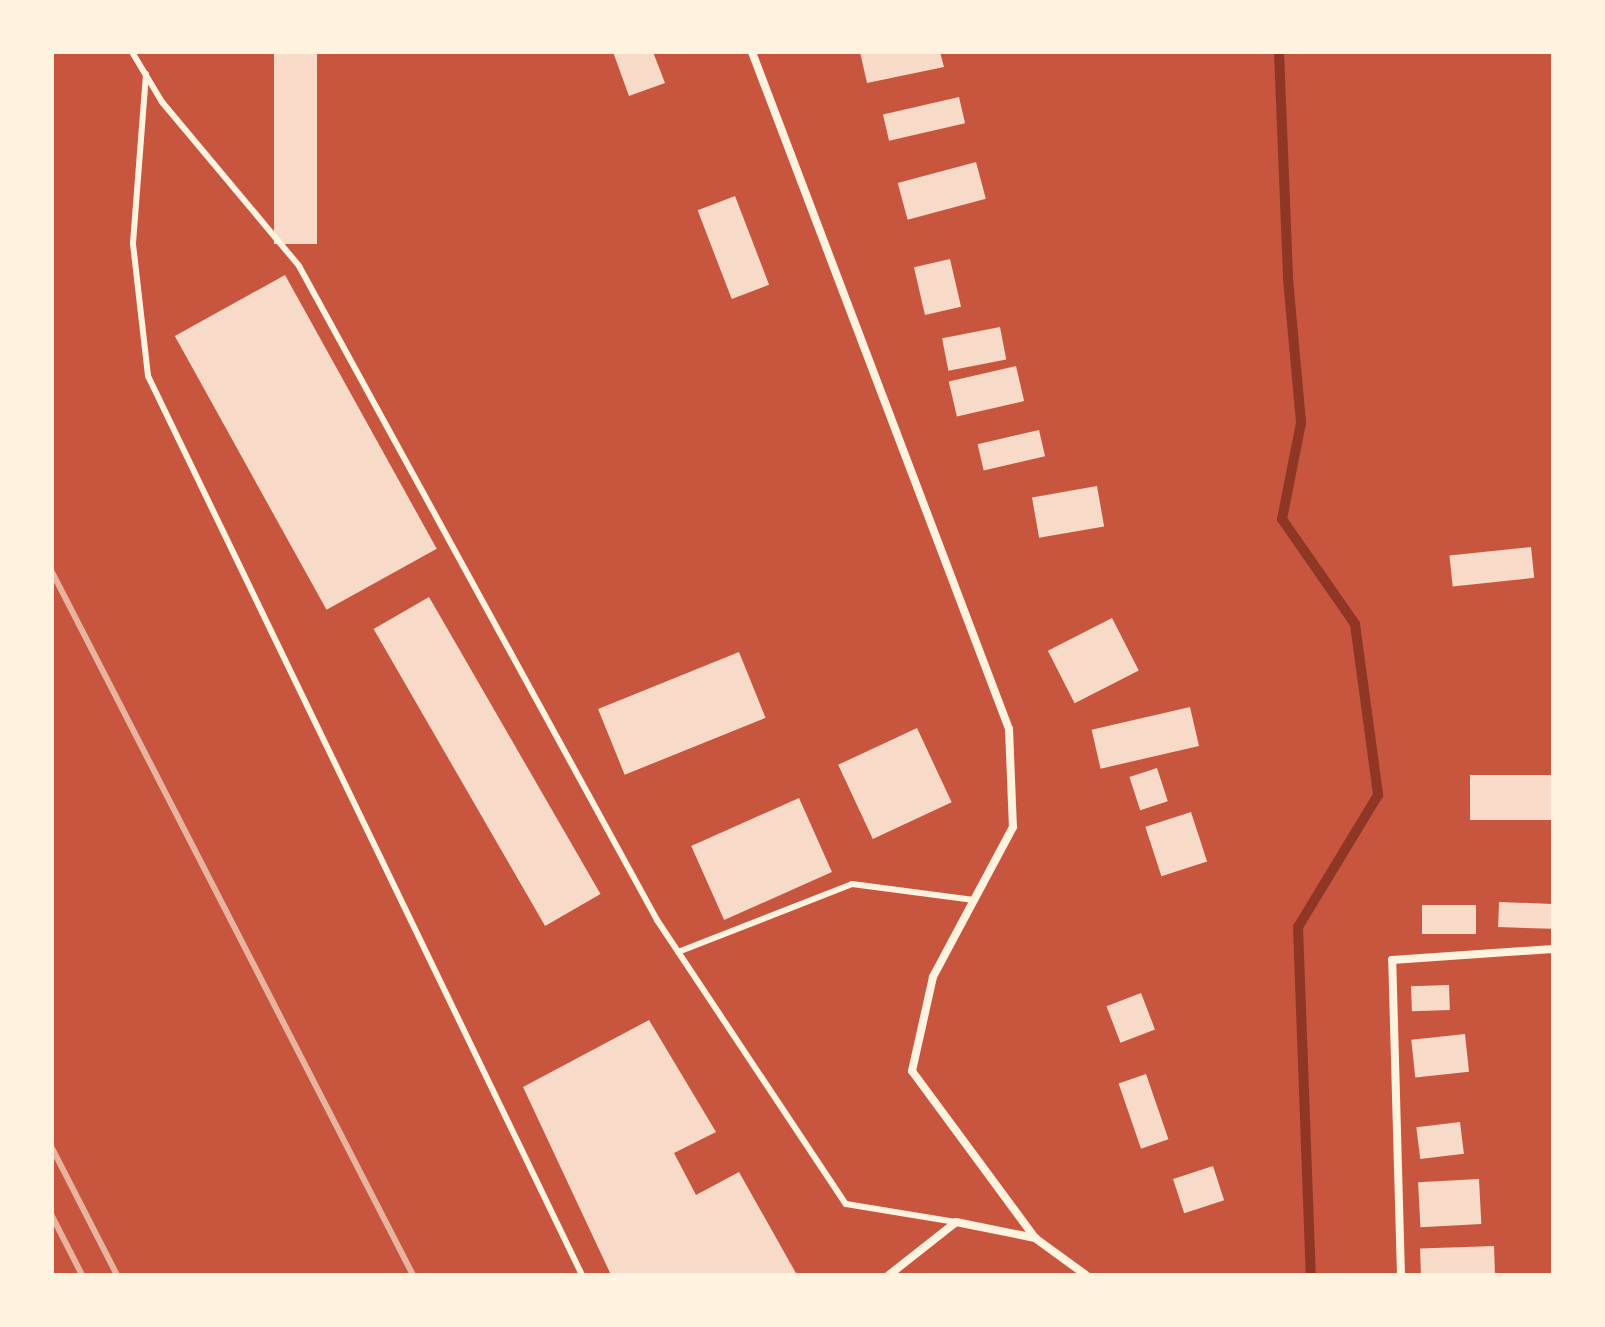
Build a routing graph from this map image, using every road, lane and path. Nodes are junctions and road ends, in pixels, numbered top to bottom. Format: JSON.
{"nodes":[{"id":1,"x":132,"y":52,"type":"edge"},
{"id":2,"x":752,"y":52,"type":"edge"},
{"id":3,"x":146,"y":74,"type":"junction"},
{"id":4,"x":974,"y":900,"type":"junction"},
{"id":5,"x":1553,"y":949,"type":"edge"},
{"id":6,"x":678,"y":952,"type":"junction"},
{"id":7,"x":956,"y":1222,"type":"junction"},
{"id":8,"x":1035,"y":1238,"type":"junction"},
{"id":9,"x":582,"y":1275,"type":"edge"},
{"id":10,"x":889,"y":1275,"type":"edge"},
{"id":11,"x":1086,"y":1275,"type":"edge"},
{"id":12,"x":1401,"y":1275,"type":"edge"}],
"edges":[{"from":1,"to":3,"type":"lane"},
{"from":2,"to":4,"type":"street"},
{"from":3,"to":6,"type":"lane"},
{"from":3,"to":9,"type":"lane"},
{"from":4,"to":6,"type":"lane"},
{"from":4,"to":8,"type":"street"},
{"from":5,"to":12,"type":"street"},
{"from":6,"to":7,"type":"lane"},
{"from":7,"to":8,"type":"street"},
{"from":7,"to":10,"type":"street"},
{"from":8,"to":11,"type":"street"}]}
